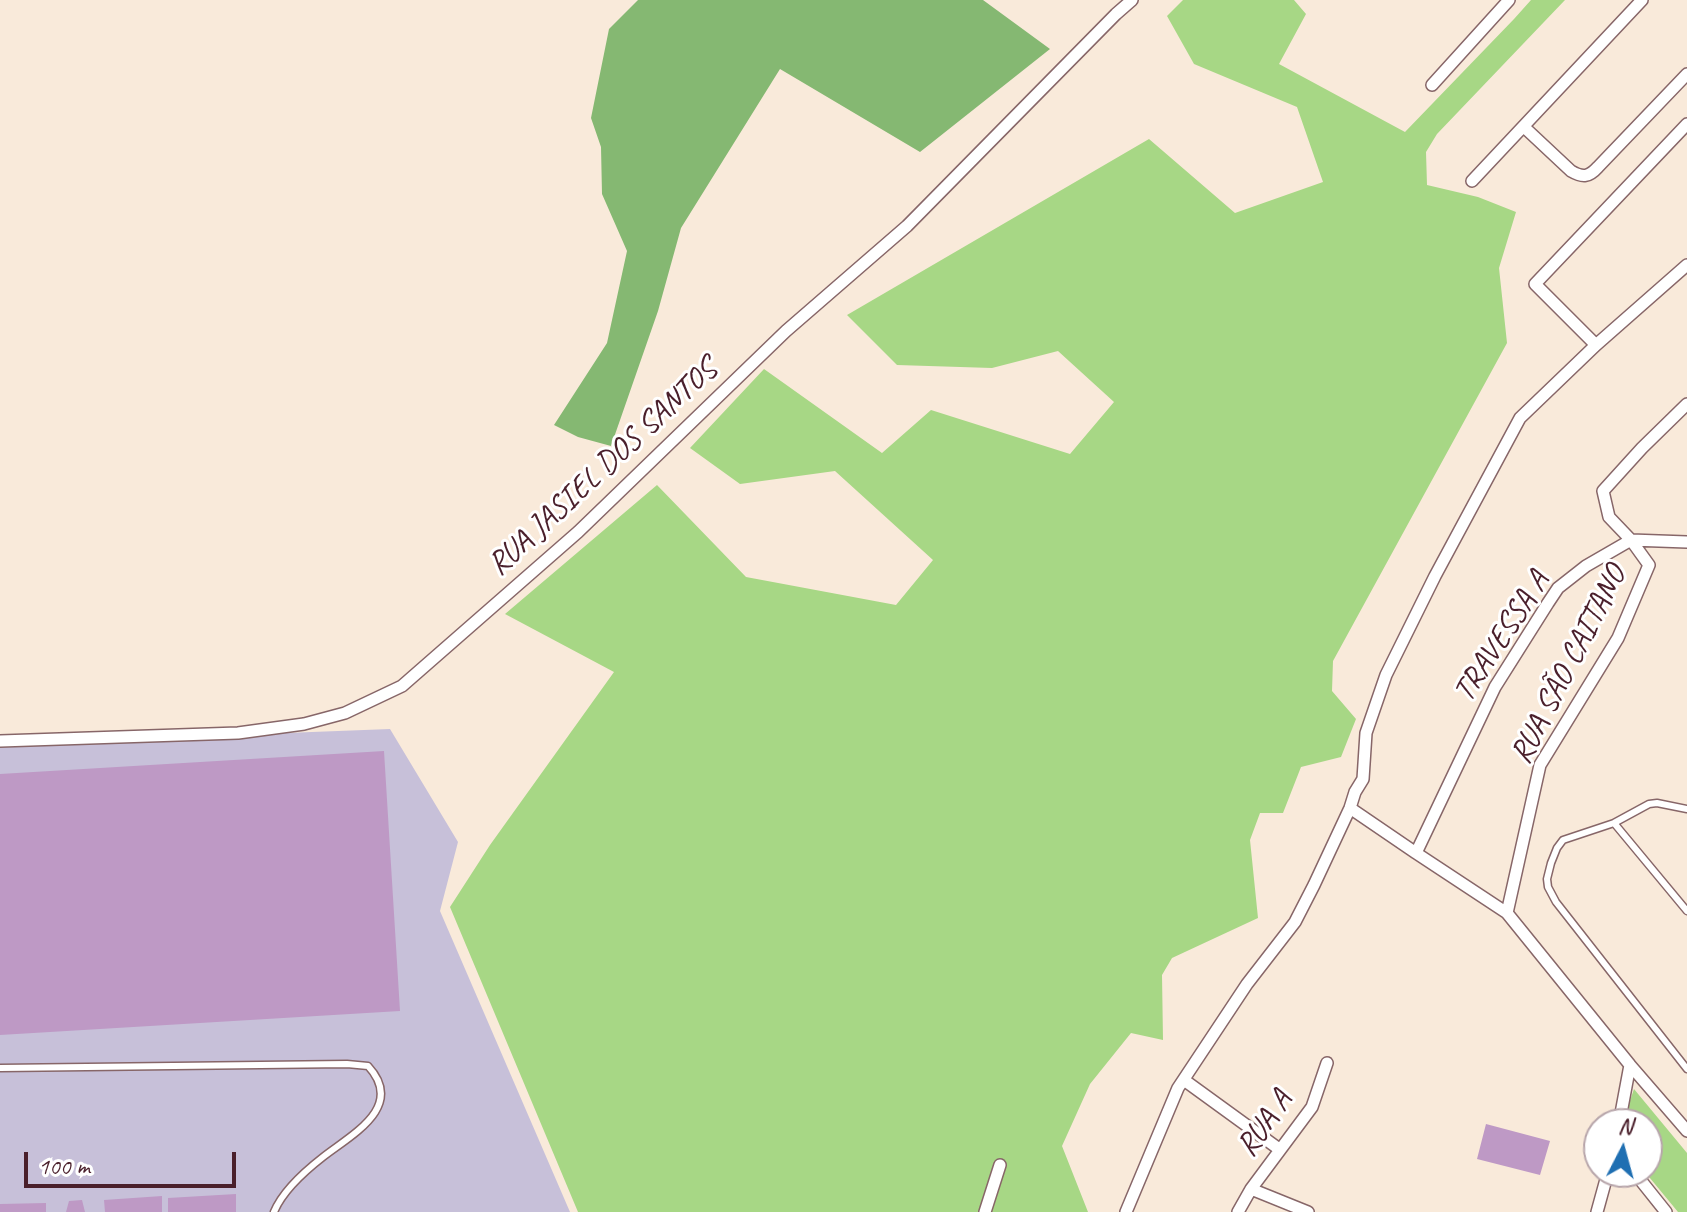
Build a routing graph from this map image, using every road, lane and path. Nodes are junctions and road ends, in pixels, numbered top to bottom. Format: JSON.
{"nodes":[{"id":1,"x":1132,"y":0,"type":"edge"},
{"id":2,"x":1509,"y":0,"type":"edge"},
{"id":3,"x":1642,"y":0,"type":"edge"},
{"id":4,"x":1687,"y":74,"type":"edge"},
{"id":5,"x":1432,"y":85,"type":"dead end"},
{"id":6,"x":1687,"y":124,"type":"edge"},
{"id":7,"x":1524,"y":127,"type":"junction"},
{"id":8,"x":1472,"y":181,"type":"dead end"},
{"id":9,"x":1687,"y":265,"type":"edge"},
{"id":10,"x":1596,"y":345,"type":"junction"},
{"id":11,"x":1687,"y":404,"type":"edge"},
{"id":12,"x":1631,"y":540,"type":"junction"},
{"id":13,"x":1687,"y":542,"type":"edge"},
{"id":14,"x":0,"y":741,"type":"edge"},
{"id":15,"x":1350,"y":808,"type":"junction"},
{"id":16,"x":1687,"y":809,"type":"edge"},
{"id":17,"x":1614,"y":823,"type":"junction"},
{"id":18,"x":1416,"y":853,"type":"junction"},
{"id":19,"x":1687,"y":911,"type":"edge"},
{"id":20,"x":1507,"y":913,"type":"junction"},
{"id":21,"x":1327,"y":1063,"type":"dead end"},
{"id":22,"x":1630,"y":1065,"type":"junction"},
{"id":23,"x":0,"y":1068,"type":"edge"},
{"id":24,"x":1687,"y":1069,"type":"edge"},
{"id":25,"x":1184,"y":1080,"type":"junction"},
{"id":26,"x":1622,"y":1108,"type":"edge"},
{"id":27,"x":1687,"y":1131,"type":"edge"},
{"id":28,"x":1279,"y":1149,"type":"junction"},
{"id":29,"x":1000,"y":1165,"type":"dead end"},
{"id":30,"x":1604,"y":1188,"type":"edge"},
{"id":31,"x":1647,"y":1188,"type":"edge"},
{"id":32,"x":1251,"y":1189,"type":"junction"},
{"id":33,"x":274,"y":1212,"type":"edge"},
{"id":34,"x":985,"y":1212,"type":"edge"},
{"id":35,"x":1126,"y":1212,"type":"edge"},
{"id":36,"x":1238,"y":1212,"type":"edge"},
{"id":37,"x":1308,"y":1212,"type":"edge"},
{"id":38,"x":1597,"y":1212,"type":"edge"},
{"id":39,"x":1666,"y":1212,"type":"edge"}],
"edges":[{"from":1,"to":14,"type":"street","name":"RUA JASIEL DOS SANTOS"},
{"from":2,"to":5,"type":"street"},
{"from":3,"to":7,"type":"street"},
{"from":4,"to":7,"type":"street"},
{"from":6,"to":10,"type":"street"},
{"from":7,"to":8,"type":"street"},
{"from":9,"to":10,"type":"street"},
{"from":10,"to":15,"type":"street"},
{"from":11,"to":12,"type":"street"},
{"from":12,"to":13,"type":"street"},
{"from":12,"to":18,"type":"street","name":"TRAVESSA A"},
{"from":12,"to":20,"type":"street","name":"RUA SÃO CAITANO"},
{"from":15,"to":18,"type":"street"},
{"from":15,"to":25,"type":"street"},
{"from":16,"to":17,"type":"lane"},
{"from":17,"to":19,"type":"lane"},
{"from":17,"to":24,"type":"lane"},
{"from":18,"to":20,"type":"street"},
{"from":20,"to":22,"type":"street"},
{"from":21,"to":28,"type":"street","name":"RUA A"},
{"from":22,"to":26,"type":"street"},
{"from":22,"to":27,"type":"street"},
{"from":23,"to":33,"type":"lane"},
{"from":25,"to":28,"type":"street"},
{"from":25,"to":35,"type":"street"},
{"from":28,"to":32,"type":"street","name":"RUA A"},
{"from":29,"to":34,"type":"street"},
{"from":30,"to":38,"type":"street"},
{"from":31,"to":39,"type":"street"},
{"from":32,"to":36,"type":"street","name":"RUA A"},
{"from":32,"to":37,"type":"street"}]}
